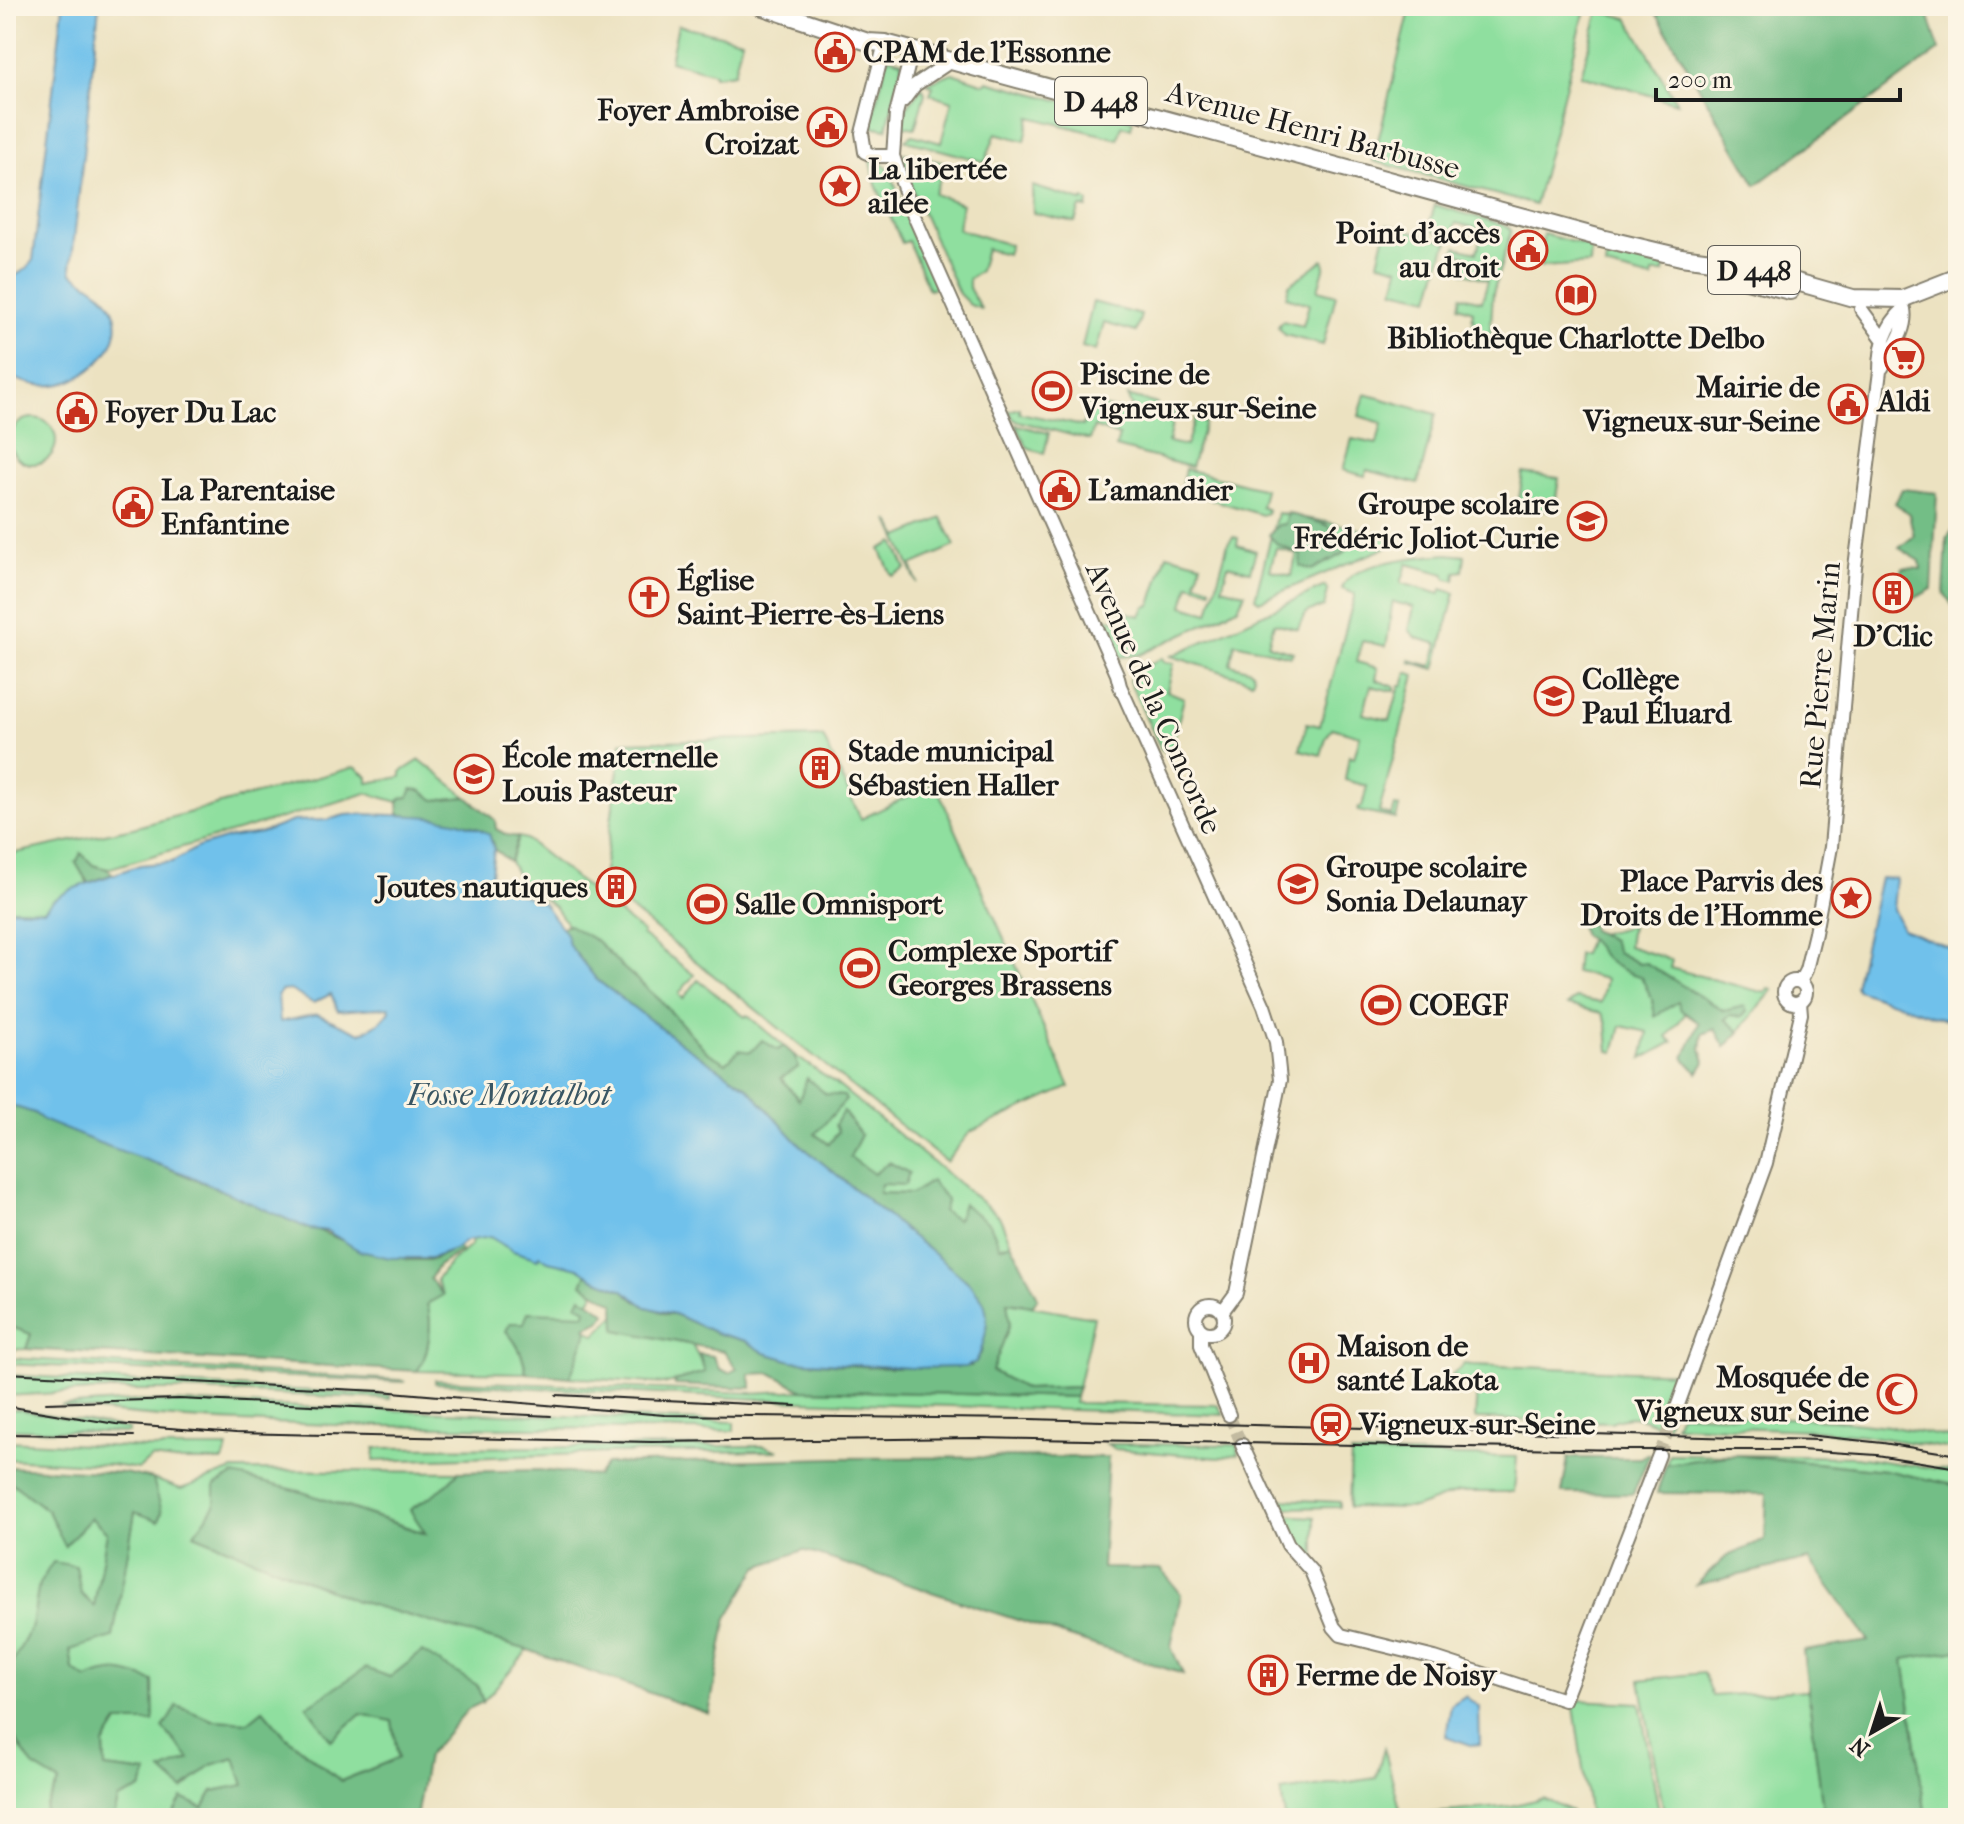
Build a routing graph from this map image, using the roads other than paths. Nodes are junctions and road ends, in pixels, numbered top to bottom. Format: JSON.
{"nodes":[{"id":1,"x":760,"y":6,"type":"edge"},
{"id":2,"x":790,"y":6,"type":"edge"},
{"id":3,"x":885,"y":43,"type":"junction"},
{"id":4,"x":912,"y":51,"type":"junction"},
{"id":5,"x":951,"y":61,"type":"junction"},
{"id":6,"x":896,"y":114,"type":"junction"},
{"id":7,"x":893,"y":156,"type":"junction"},
{"id":8,"x":1681,"y":257,"type":"junction"},
{"id":9,"x":1958,"y":277,"type":"edge"},
{"id":10,"x":1958,"y":287,"type":"edge"},
{"id":11,"x":1835,"y":294,"type":"junction"},
{"id":12,"x":1903,"y":304,"type":"junction"},
{"id":13,"x":1861,"y":309,"type":"junction"},
{"id":14,"x":1883,"y":339,"type":"junction"},
{"id":15,"x":1880,"y":371,"type":"junction"},
{"id":16,"x":1222,"y":1312,"type":"junction"},
{"id":17,"x":1201,"y":1330,"type":"junction"},
{"id":18,"x":1229,"y":1415,"type":"tunnel mouth"},
{"id":19,"x":1671,"y":1424,"type":"tunnel mouth"},
{"id":20,"x":1242,"y":1445,"type":"tunnel mouth"},
{"id":21,"x":1659,"y":1455,"type":"tunnel mouth"}],
"edges":[{"from":1,"to":3,"type":"main road","name":"Avenue Henri Barbusse","number":"D 448"},
{"from":2,"to":3,"type":"main road","name":"Avenue Henri Barbusse","number":"D 448"},
{"from":3,"to":4,"type":"main road","name":"Avenue Henri Barbusse","number":"D 448"},
{"from":3,"to":7,"type":"street"},
{"from":4,"to":5,"type":"main road","name":"Avenue Henri Barbusse","number":"D 448"},
{"from":4,"to":6,"type":"street","name":"Avenue de la Concorde"},
{"from":5,"to":6,"type":"street"},
{"from":5,"to":8,"type":"main road","name":"Avenue Henri Barbusse","number":"D 448"},
{"from":6,"to":7,"type":"street","name":"Avenue de la Concorde"},
{"from":7,"to":16,"type":"street","name":"Avenue de la Concorde"},
{"from":8,"to":11,"type":"main road","name":"Avenue Henri Barbusse","number":"D 448"},
{"from":8,"to":11,"type":"main road","name":"Avenue Henri Barbusse","number":"D 448"},
{"from":9,"to":12,"type":"main road","name":"Avenue Henri Barbusse","number":"D 448"},
{"from":10,"to":12,"type":"main road","name":"Avenue Henri Barbusse","number":"D 448"},
{"from":11,"to":12,"type":"main road","name":"Avenue Henri Barbusse","number":"D 448"},
{"from":11,"to":13,"type":"main road","name":"Avenue Henri Barbusse","number":"D 448"},
{"from":12,"to":13,"type":"main road","name":"Avenue Henri Barbusse","number":"D 448"},
{"from":12,"to":14,"type":"street","name":"Rue Pierre Marin"},
{"from":12,"to":15,"type":"street","name":"Rue Pierre Marin"},
{"from":13,"to":14,"type":"street"},
{"from":14,"to":15,"type":"street","name":"Rue Pierre Marin"},
{"from":15,"to":19,"type":"street","name":"Rue Pierre Marin"},
{"from":16,"to":17,"type":"street"},
{"from":16,"to":17,"type":"street"},
{"from":17,"to":18,"type":"street"},
{"from":20,"to":21,"type":"street"}]}
